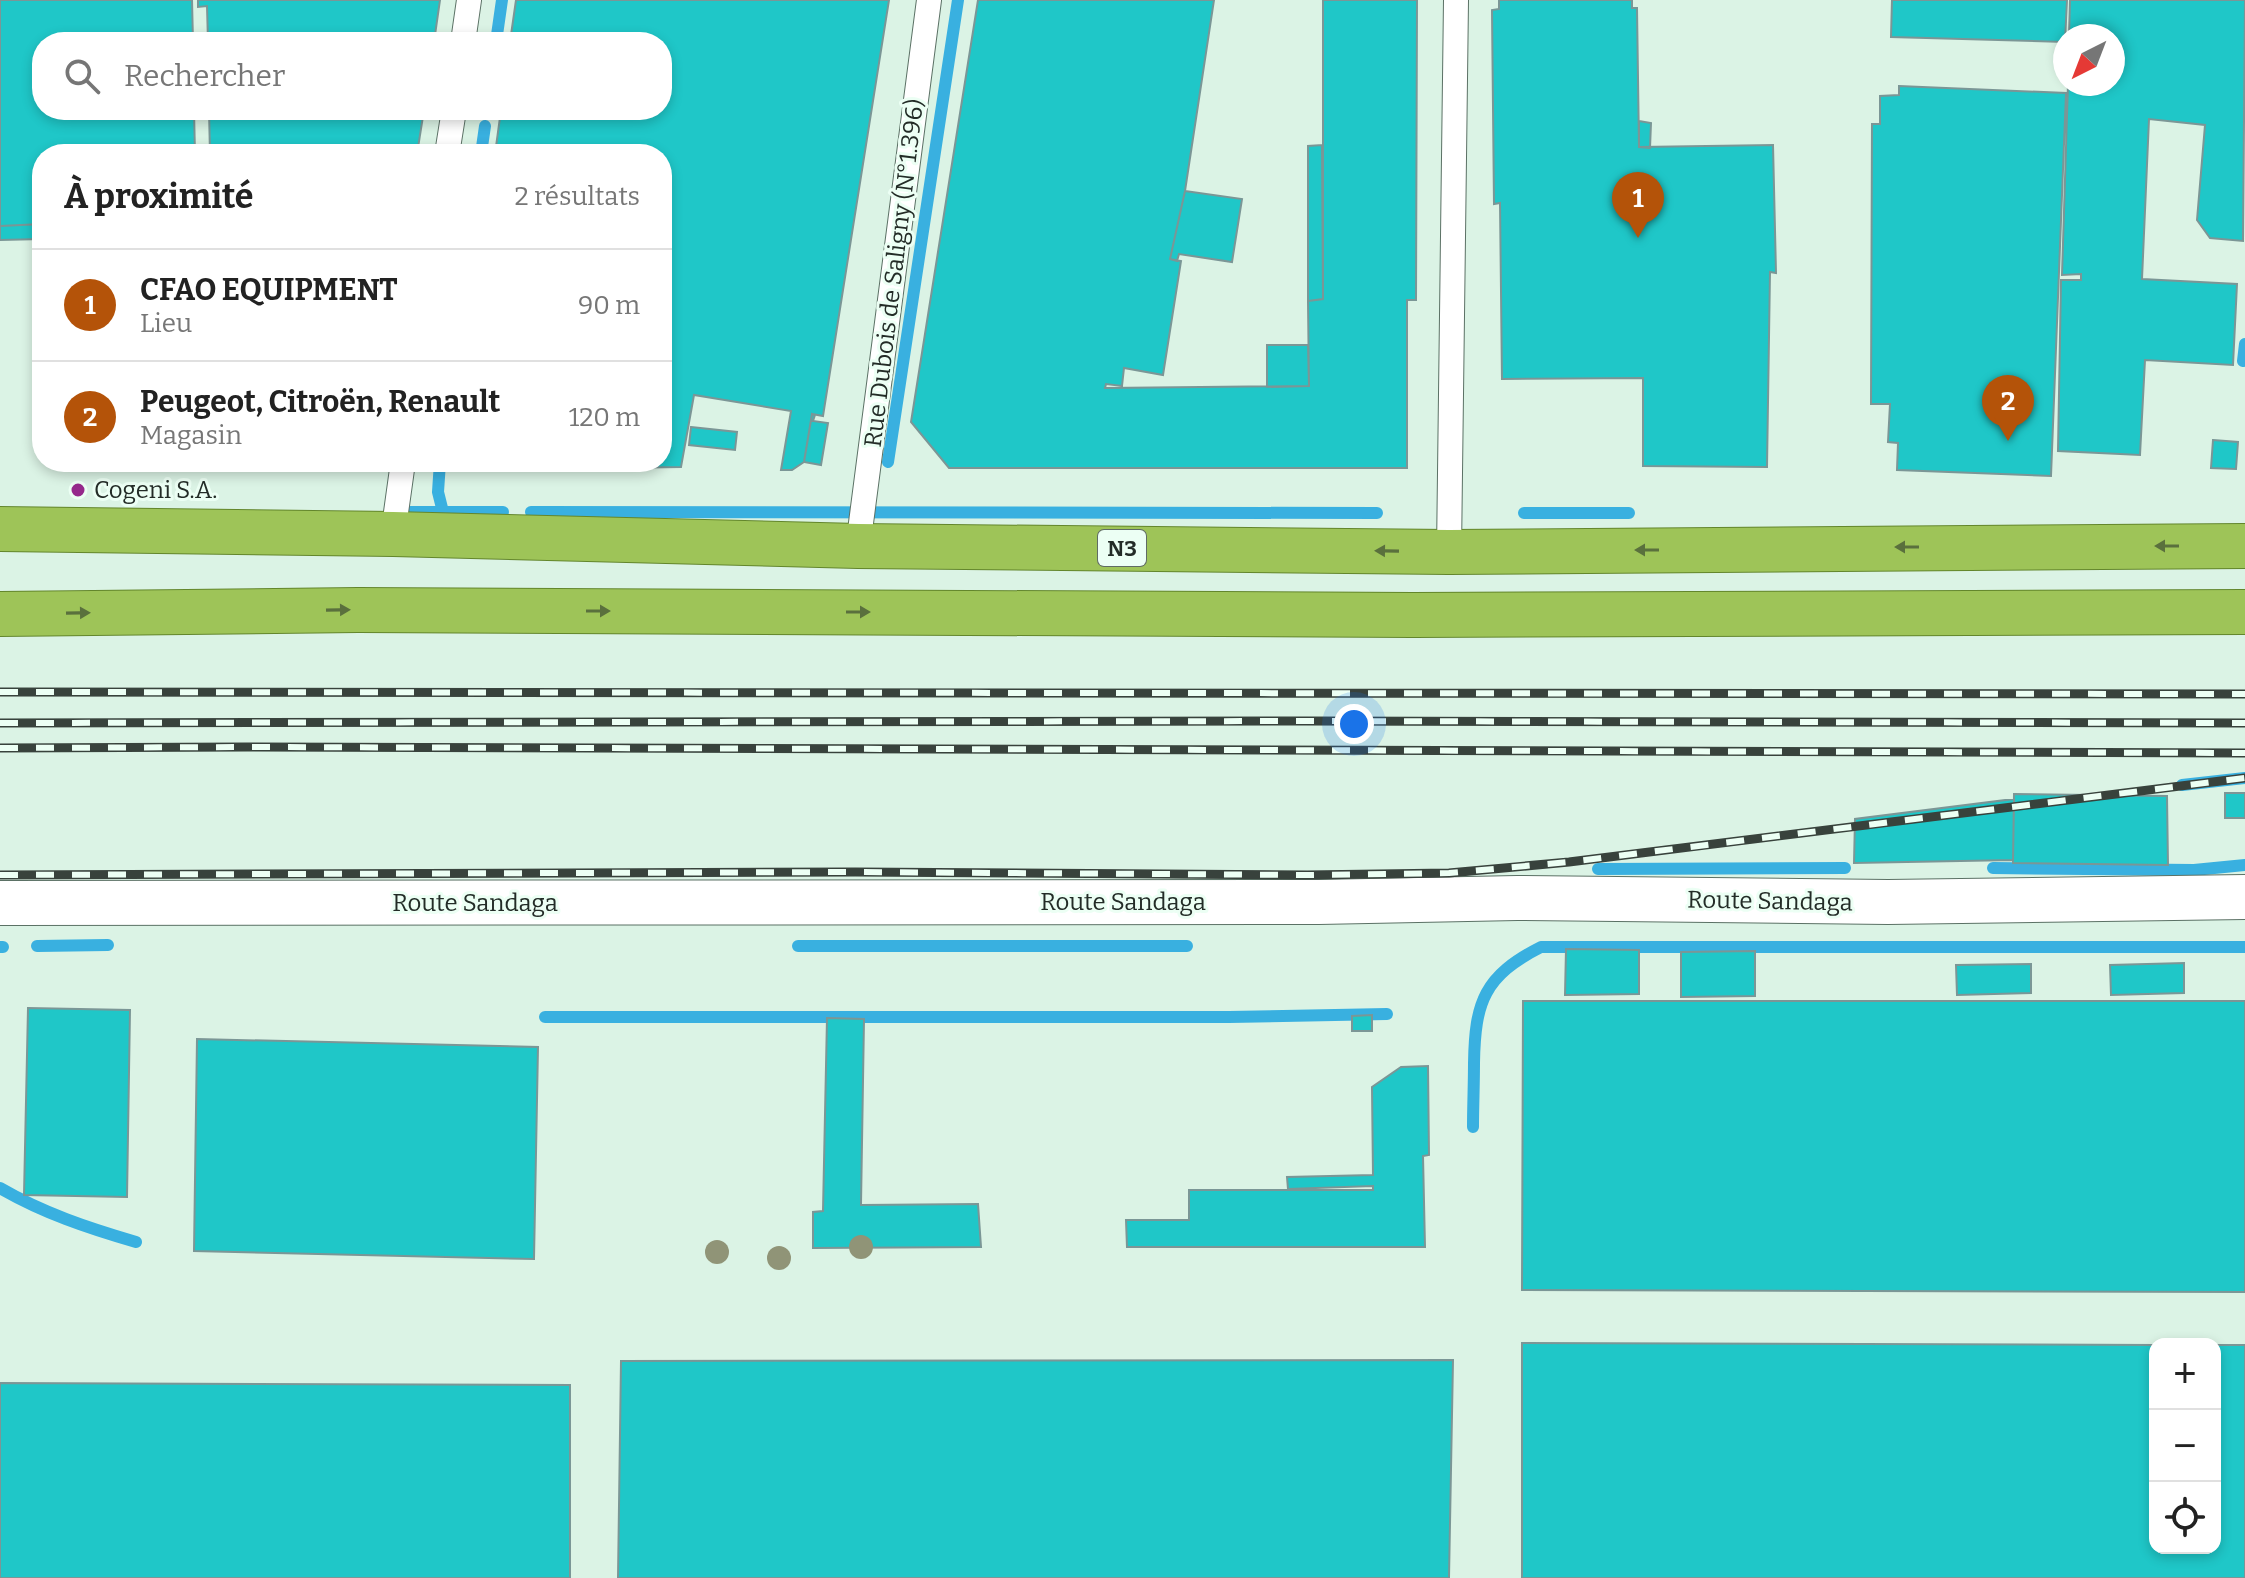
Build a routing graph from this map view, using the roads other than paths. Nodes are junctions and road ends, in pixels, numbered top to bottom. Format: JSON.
{"nodes":[{"id":1,"x":469,"y":0,"type":"edge"},
{"id":2,"x":929,"y":0,"type":"edge"},
{"id":3,"x":1456,"y":0,"type":"edge"},
{"id":4,"x":464,"y":32,"type":"edge"},
{"id":5,"x":452,"y":120,"type":"edge"},
{"id":6,"x":449,"y":144,"type":"edge"},
{"id":7,"x":402,"y":472,"type":"edge"},
{"id":8,"x":0,"y":529,"type":"edge"},
{"id":9,"x":393,"y":534,"type":"junction"},
{"id":10,"x":858,"y":546,"type":"junction"},
{"id":11,"x":2245,"y":546,"type":"edge"},
{"id":12,"x":1449,"y":552,"type":"junction"},
{"id":13,"x":2245,"y":612,"type":"edge"},
{"id":14,"x":0,"y":614,"type":"edge"},
{"id":15,"x":2245,"y":897,"type":"edge"},
{"id":16,"x":0,"y":903,"type":"edge"}],
"edges":[{"from":1,"to":4,"type":"lane"},
{"from":2,"to":10,"type":"lane","name":"Rue Dubois de Saligny (N°1.396)"},
{"from":3,"to":12,"type":"lane"},
{"from":5,"to":6,"type":"lane"},
{"from":7,"to":9,"type":"lane"},
{"from":8,"to":9,"type":"highway","number":"N3"},
{"from":9,"to":10,"type":"highway","number":"N3"},
{"from":12,"to":10,"type":"highway","number":"N3","one_way":true},
{"from":11,"to":12,"type":"highway","number":"N3","one_way":true},
{"from":14,"to":13,"type":"highway","one_way":true},
{"from":15,"to":16,"type":"street","name":"Route Sandaga"}]}
